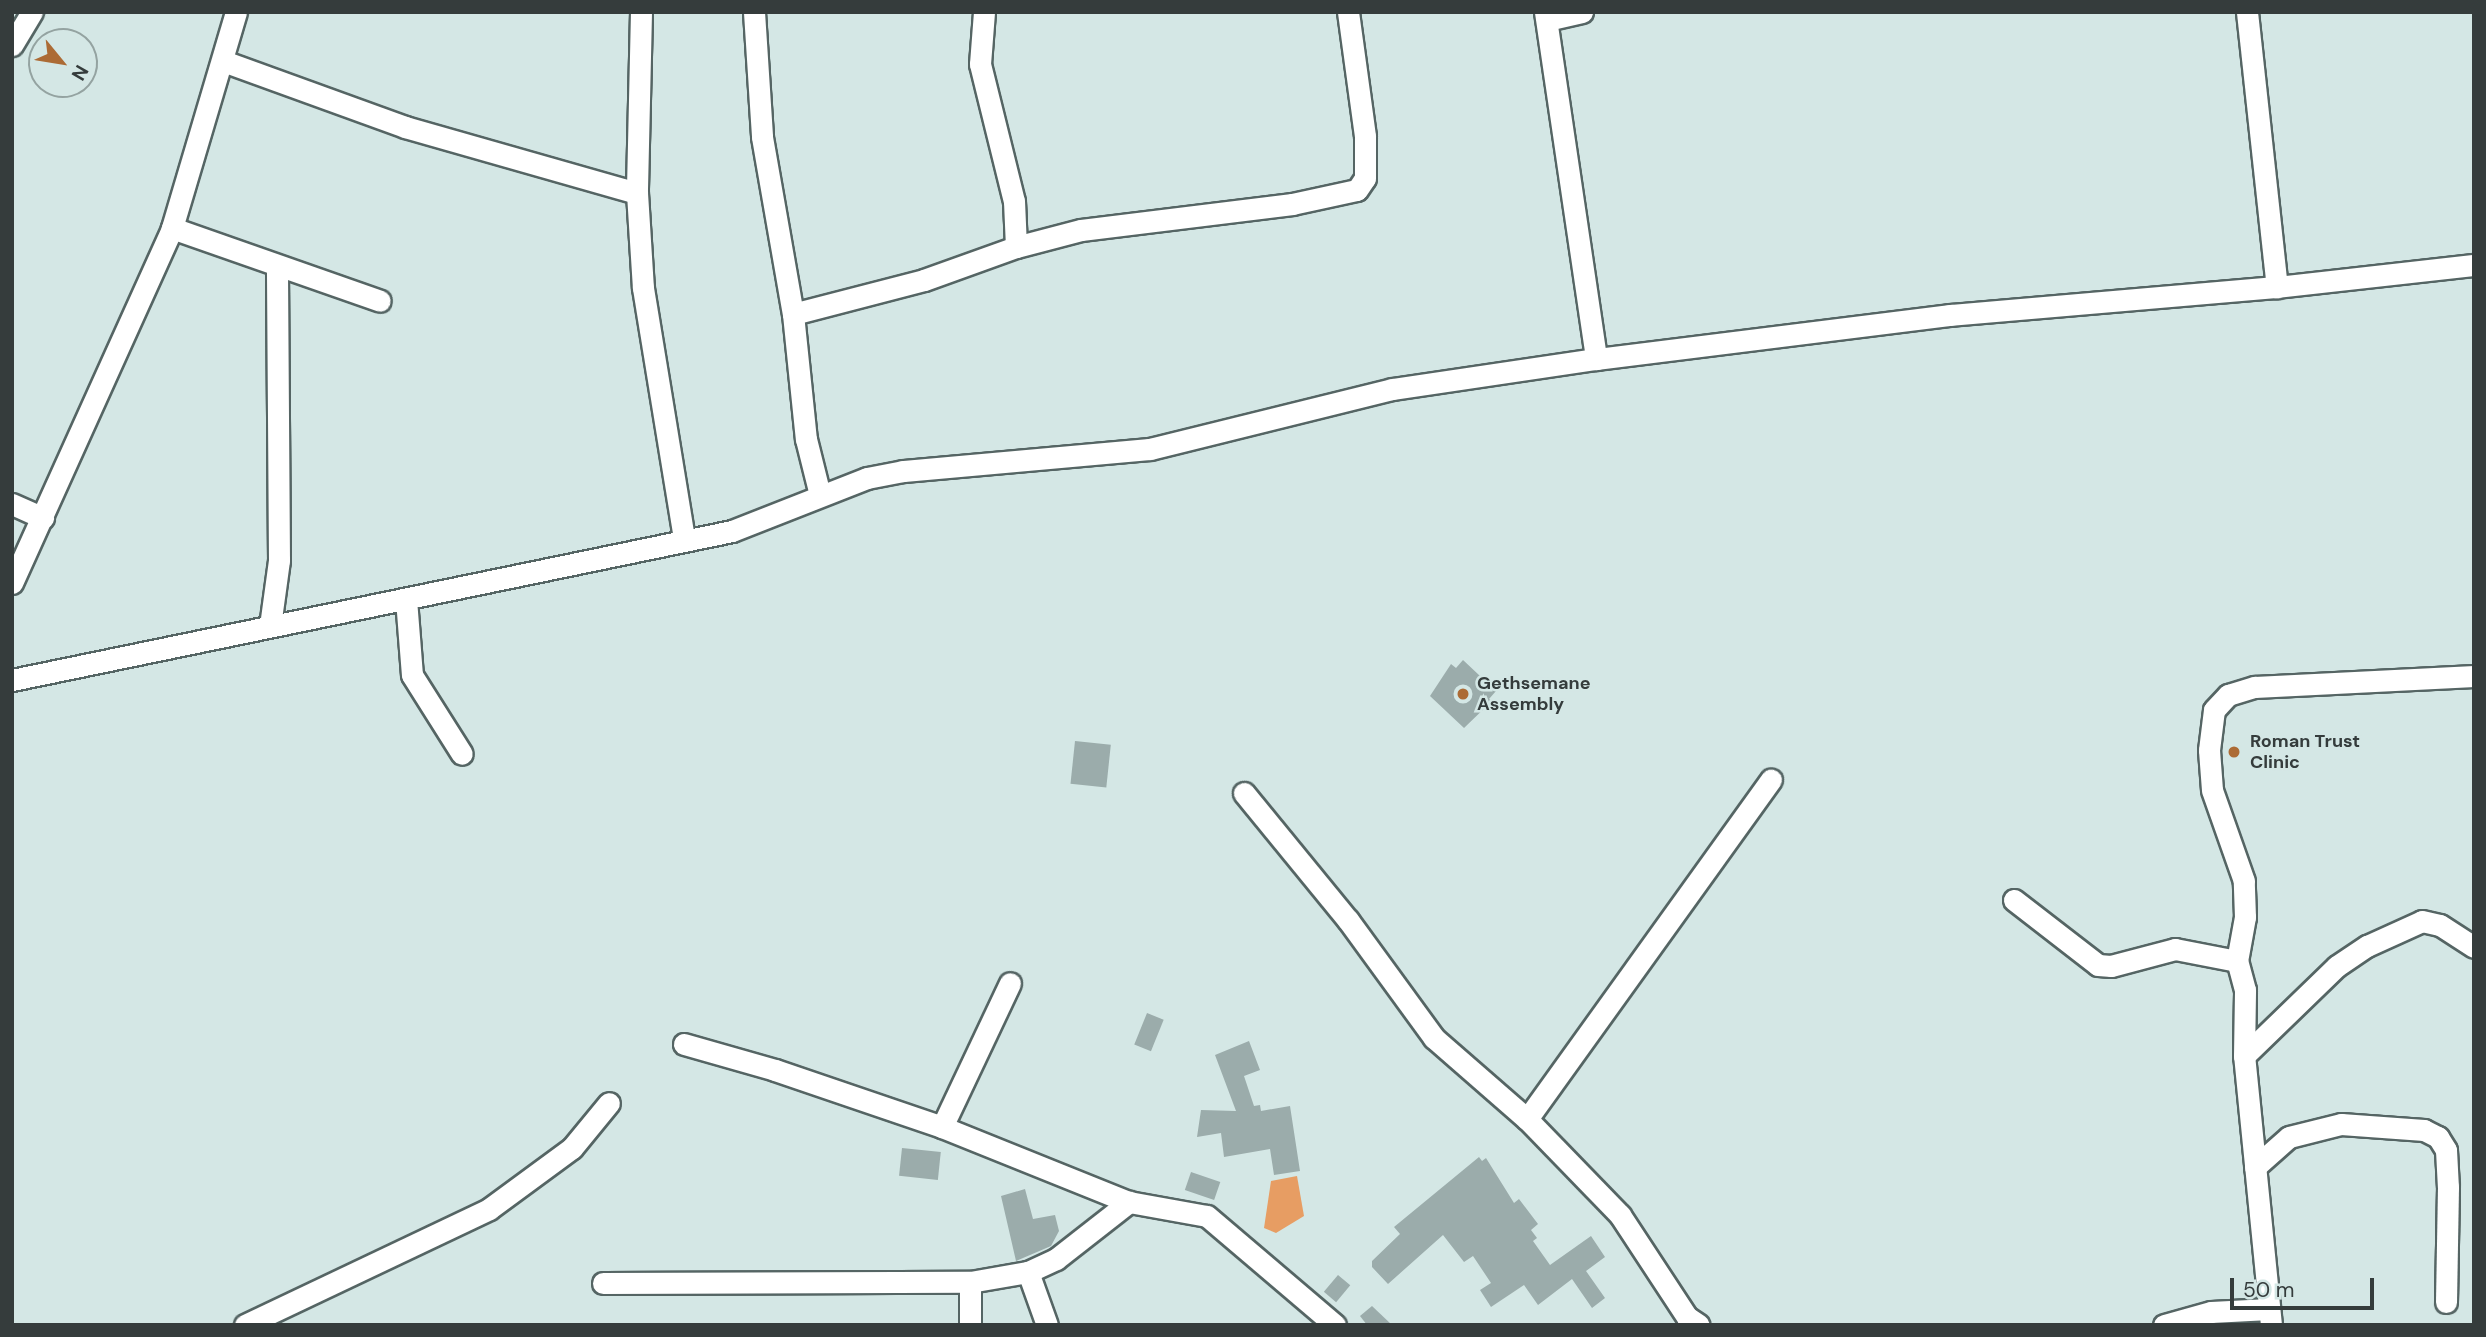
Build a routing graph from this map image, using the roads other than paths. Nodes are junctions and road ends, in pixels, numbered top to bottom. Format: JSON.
{"nodes":[{"id":1,"x":32,"y":12,"type":"edge"},
{"id":2,"x":236,"y":12,"type":"edge"},
{"id":3,"x":640,"y":12,"type":"edge"},
{"id":4,"x":754,"y":12,"type":"edge"},
{"id":5,"x":984,"y":12,"type":"edge"},
{"id":6,"x":1349,"y":12,"type":"edge"},
{"id":7,"x":1582,"y":12,"type":"edge"},
{"id":8,"x":2247,"y":12,"type":"edge"},
{"id":9,"x":1546,"y":16,"type":"edge"},
{"id":10,"x":12,"y":45,"type":"edge"},
{"id":11,"x":223,"y":61,"type":"junction"},
{"id":12,"x":637,"y":193,"type":"junction"},
{"id":13,"x":172,"y":228,"type":"junction"},
{"id":14,"x":1016,"y":247,"type":"junction"},
{"id":15,"x":2474,"y":265,"type":"edge"},
{"id":16,"x":277,"y":267,"type":"junction"},
{"id":17,"x":2277,"y":287,"type":"junction"},
{"id":18,"x":380,"y":301,"type":"dead end"},
{"id":19,"x":793,"y":314,"type":"junction"},
{"id":20,"x":1596,"y":359,"type":"junction"},
{"id":21,"x":820,"y":495,"type":"junction"},
{"id":22,"x":12,"y":504,"type":"edge"},
{"id":23,"x":43,"y":518,"type":"junction"},
{"id":24,"x":684,"y":538,"type":"junction"},
{"id":25,"x":12,"y":583,"type":"edge"},
{"id":26,"x":406,"y":598,"type":"junction"},
{"id":27,"x":270,"y":626,"type":"junction"},
{"id":28,"x":2474,"y":676,"type":"edge"},
{"id":29,"x":12,"y":680,"type":"edge"},
{"id":30,"x":462,"y":754,"type":"dead end"},
{"id":31,"x":1771,"y":779,"type":"dead end"},
{"id":32,"x":1244,"y":793,"type":"dead end"},
{"id":33,"x":2014,"y":900,"type":"dead end"},
{"id":34,"x":2474,"y":947,"type":"edge"},
{"id":35,"x":2237,"y":961,"type":"junction"},
{"id":36,"x":1010,"y":983,"type":"dead end"},
{"id":37,"x":684,"y":1045,"type":"dead end"},
{"id":38,"x":2244,"y":1056,"type":"junction"},
{"id":39,"x":609,"y":1103,"type":"dead end"},
{"id":40,"x":1527,"y":1119,"type":"junction"},
{"id":41,"x":942,"y":1127,"type":"junction"},
{"id":42,"x":2255,"y":1167,"type":"junction"},
{"id":43,"x":1129,"y":1202,"type":"junction"},
{"id":44,"x":1028,"y":1272,"type":"junction"},
{"id":45,"x":970,"y":1282,"type":"junction"},
{"id":46,"x":603,"y":1283,"type":"dead end"},
{"id":47,"x":2446,"y":1303,"type":"dead end"},
{"id":48,"x":2270,"y":1317,"type":"edge"},
{"id":49,"x":1686,"y":1322,"type":"edge"},
{"id":50,"x":245,"y":1325,"type":"edge"},
{"id":51,"x":970,"y":1325,"type":"edge"},
{"id":52,"x":1047,"y":1325,"type":"edge"},
{"id":53,"x":1335,"y":1325,"type":"edge"},
{"id":54,"x":2164,"y":1325,"type":"edge"}],
"edges":[{"from":1,"to":10,"type":"street"},
{"from":2,"to":11,"type":"street"},
{"from":3,"to":12,"type":"street"},
{"from":4,"to":19,"type":"street"},
{"from":5,"to":14,"type":"street"},
{"from":6,"to":14,"type":"street"},
{"from":7,"to":9,"type":"street"},
{"from":8,"to":17,"type":"street"},
{"from":9,"to":20,"type":"street"},
{"from":11,"to":12,"type":"street"},
{"from":11,"to":13,"type":"street"},
{"from":12,"to":24,"type":"street"},
{"from":13,"to":16,"type":"street"},
{"from":13,"to":23,"type":"street"},
{"from":14,"to":19,"type":"street"},
{"from":15,"to":17,"type":"street"},
{"from":16,"to":18,"type":"street"},
{"from":16,"to":27,"type":"street"},
{"from":17,"to":20,"type":"street"},
{"from":19,"to":21,"type":"street"},
{"from":20,"to":21,"type":"street"},
{"from":21,"to":24,"type":"street"},
{"from":22,"to":23,"type":"street"},
{"from":23,"to":25,"type":"street"},
{"from":24,"to":26,"type":"street"},
{"from":26,"to":27,"type":"street"},
{"from":26,"to":30,"type":"street"},
{"from":27,"to":29,"type":"street"},
{"from":28,"to":35,"type":"street"},
{"from":31,"to":40,"type":"street"},
{"from":32,"to":40,"type":"street"},
{"from":33,"to":35,"type":"street"},
{"from":34,"to":38,"type":"street"},
{"from":35,"to":38,"type":"street"},
{"from":36,"to":41,"type":"street"},
{"from":37,"to":41,"type":"street"},
{"from":38,"to":42,"type":"street"},
{"from":39,"to":50,"type":"street"},
{"from":40,"to":49,"type":"street"},
{"from":41,"to":43,"type":"street"},
{"from":42,"to":47,"type":"street"},
{"from":42,"to":48,"type":"street"},
{"from":43,"to":44,"type":"street"},
{"from":43,"to":53,"type":"street"},
{"from":44,"to":45,"type":"street"},
{"from":44,"to":52,"type":"street"},
{"from":45,"to":46,"type":"street"},
{"from":45,"to":51,"type":"street"},
{"from":48,"to":54,"type":"street"}]}
